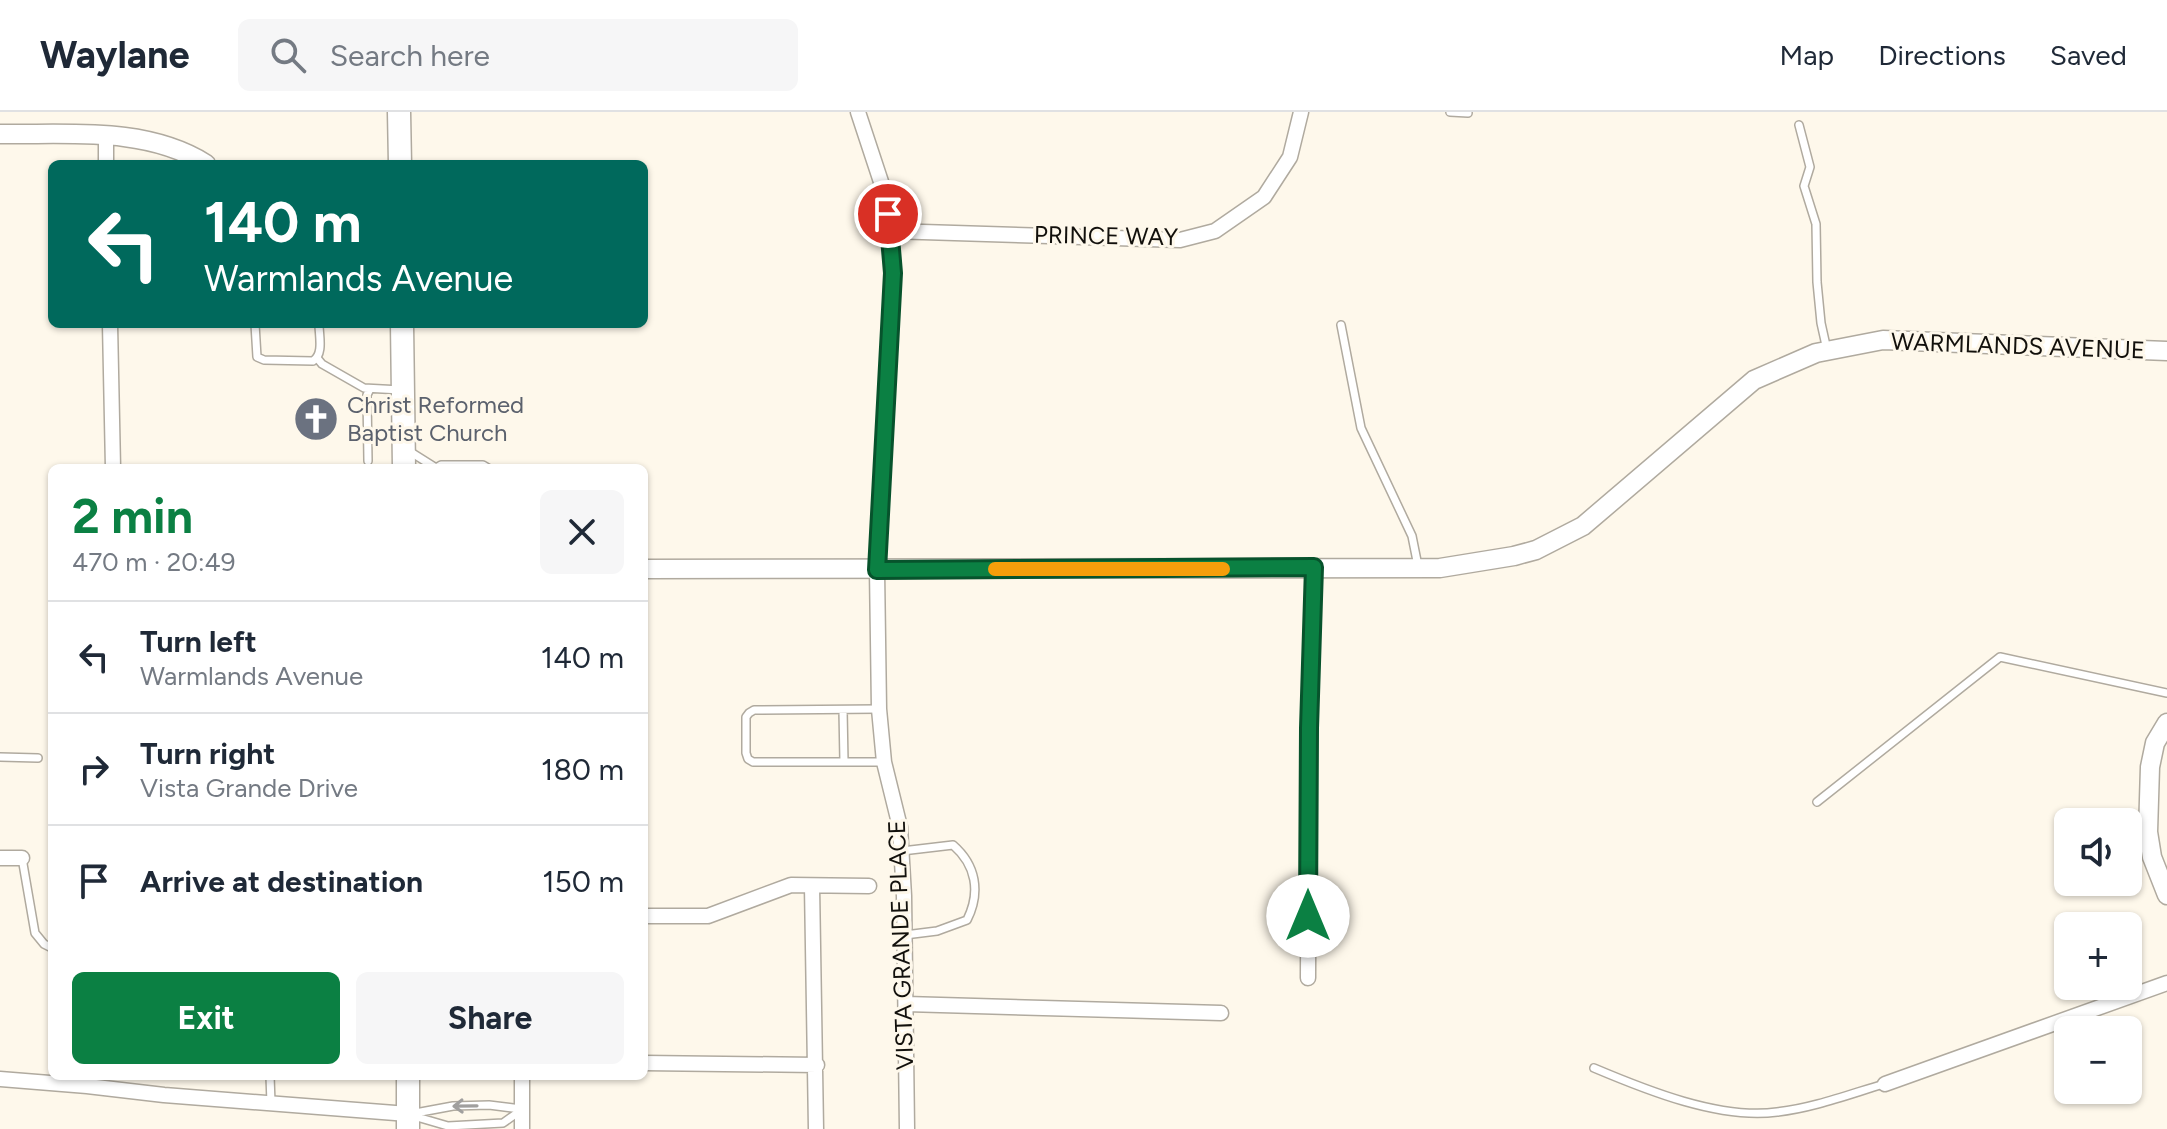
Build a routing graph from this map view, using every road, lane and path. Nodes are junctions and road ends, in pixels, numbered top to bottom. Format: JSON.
{"nodes":[{"id":1,"x":399,"y":112,"type":"edge"},
{"id":2,"x":858,"y":112,"type":"edge"},
{"id":3,"x":1301,"y":112,"type":"edge"},
{"id":4,"x":1450,"y":112,"type":"edge"},
{"id":5,"x":1468,"y":113,"type":"edge"},
{"id":6,"x":1799,"y":125,"type":"dead end"},
{"id":7,"x":0,"y":134,"type":"edge"},
{"id":8,"x":106,"y":135,"type":"junction"},
{"id":9,"x":106,"y":160,"type":"edge"},
{"id":10,"x":198,"y":160,"type":"edge"},
{"id":11,"x":400,"y":160,"type":"edge"},
{"id":12,"x":891,"y":231,"type":"junction"},
{"id":13,"x":1341,"y":325,"type":"dead end"},
{"id":14,"x":110,"y":328,"type":"edge"},
{"id":15,"x":255,"y":328,"type":"edge"},
{"id":16,"x":319,"y":328,"type":"edge"},
{"id":17,"x":402,"y":328,"type":"edge"},
{"id":18,"x":1827,"y":351,"type":"junction"},
{"id":19,"x":2167,"y":351,"type":"edge"},
{"id":20,"x":317,"y":358,"type":"junction"},
{"id":21,"x":370,"y":389,"type":"junction"},
{"id":22,"x":403,"y":390,"type":"junction"},
{"id":23,"x":404,"y":458,"type":"edge"},
{"id":24,"x":368,"y":461,"type":"dead end"},
{"id":25,"x":113,"y":464,"type":"edge"},
{"id":26,"x":423,"y":464,"type":"edge"},
{"id":27,"x":1314,"y":567,"type":"junction"},
{"id":28,"x":1419,"y":568,"type":"junction"},
{"id":29,"x":648,"y":569,"type":"edge"},
{"id":30,"x":877,"y":570,"type":"junction"},
{"id":31,"x":2167,"y":693,"type":"edge"},
{"id":32,"x":879,"y":709,"type":"junction"},
{"id":33,"x":843,"y":710,"type":"junction"},
{"id":34,"x":2167,"y":723,"type":"edge"},
{"id":35,"x":0,"y":757,"type":"edge"},
{"id":36,"x":38,"y":758,"type":"dead end"},
{"id":37,"x":844,"y":762,"type":"junction"},
{"id":38,"x":884,"y":762,"type":"junction"},
{"id":39,"x":1817,"y":802,"type":"dead end"},
{"id":40,"x":902,"y":851,"type":"junction"},
{"id":41,"x":0,"y":858,"type":"edge"},
{"id":42,"x":22,"y":858,"type":"joint"},
{"id":43,"x":812,"y":886,"type":"junction"},
{"id":44,"x":869,"y":886,"type":"dead end"},
{"id":45,"x":2167,"y":895,"type":"edge"},
{"id":46,"x":648,"y":916,"type":"edge"},
{"id":47,"x":905,"y":935,"type":"junction"},
{"id":48,"x":48,"y":946,"type":"edge"},
{"id":49,"x":1308,"y":978,"type":"dead end"},
{"id":50,"x":2167,"y":983,"type":"edge"},
{"id":51,"x":906,"y":1004,"type":"junction"},
{"id":52,"x":1221,"y":1013,"type":"dead end"},
{"id":53,"x":648,"y":1063,"type":"edge"},
{"id":54,"x":817,"y":1065,"type":"junction"},
{"id":55,"x":1594,"y":1068,"type":"dead end"},
{"id":56,"x":0,"y":1079,"type":"edge"},
{"id":57,"x":270,"y":1080,"type":"edge"},
{"id":58,"x":408,"y":1080,"type":"edge"},
{"id":59,"x":522,"y":1080,"type":"edge"},
{"id":60,"x":1885,"y":1084,"type":"joint"},
{"id":61,"x":271,"y":1103,"type":"junction"},
{"id":62,"x":522,"y":1109,"type":"junction"},
{"id":63,"x":408,"y":1122,"type":"edge"},
{"id":64,"x":522,"y":1129,"type":"edge"},
{"id":65,"x":816,"y":1129,"type":"edge"},
{"id":66,"x":907,"y":1129,"type":"edge"}],
"edges":[{"from":1,"to":11,"type":"main road"},
{"from":2,"to":12,"type":"street","name":"VISTA GRANDE PLACE"},
{"from":3,"to":12,"type":"street","name":"PRINCE WAY"},
{"from":4,"to":5,"type":"lane"},
{"from":6,"to":18,"type":"lane"},
{"from":7,"to":8,"type":"street"},
{"from":8,"to":9,"type":"street"},
{"from":8,"to":10,"type":"street"},
{"from":12,"to":30,"type":"street","name":"VISTA GRANDE PLACE"},
{"from":13,"to":28,"type":"lane"},
{"from":14,"to":25,"type":"street"},
{"from":15,"to":20,"type":"lane"},
{"from":16,"to":20,"type":"lane"},
{"from":17,"to":22,"type":"main road"},
{"from":18,"to":19,"type":"street","name":"WARMLANDS AVENUE"},
{"from":18,"to":28,"type":"street","name":"WARMLANDS AVENUE"},
{"from":20,"to":21,"type":"lane"},
{"from":21,"to":22,"type":"lane"},
{"from":21,"to":24,"type":"lane"},
{"from":22,"to":23,"type":"main road"},
{"from":23,"to":26,"type":"lane"},
{"from":27,"to":28,"type":"street","name":"WARMLANDS AVENUE"},
{"from":27,"to":30,"type":"street","name":"WARMLANDS AVENUE"},
{"from":27,"to":49,"type":"street"},
{"from":29,"to":30,"type":"street","name":"WARMLANDS AVENUE"},
{"from":30,"to":32,"type":"street","name":"VISTA GRANDE PLACE"},
{"from":31,"to":39,"type":"lane"},
{"from":32,"to":33,"type":"lane"},
{"from":32,"to":38,"type":"street","name":"VISTA GRANDE PLACE"},
{"from":33,"to":37,"type":"lane"},
{"from":33,"to":37,"type":"lane"},
{"from":34,"to":45,"type":"street"},
{"from":35,"to":36,"type":"lane"},
{"from":37,"to":38,"type":"lane"},
{"from":38,"to":40,"type":"street","name":"VISTA GRANDE PLACE"},
{"from":40,"to":47,"type":"street","name":"VISTA GRANDE PLACE"},
{"from":40,"to":47,"type":"lane"},
{"from":41,"to":42,"type":"street"},
{"from":42,"to":48,"type":"lane"},
{"from":43,"to":44,"type":"street"},
{"from":43,"to":46,"type":"street"},
{"from":43,"to":54,"type":"street"},
{"from":47,"to":51,"type":"street","name":"VISTA GRANDE PLACE"},
{"from":50,"to":60,"type":"street"},
{"from":51,"to":52,"type":"street"},
{"from":51,"to":66,"type":"street","name":"VISTA GRANDE PLACE"},
{"from":53,"to":54,"type":"street"},
{"from":54,"to":65,"type":"street"},
{"from":55,"to":60,"type":"lane"},
{"from":56,"to":61,"type":"street"},
{"from":57,"to":61,"type":"lane"},
{"from":58,"to":63,"type":"main road"},
{"from":59,"to":62,"type":"street"},
{"from":61,"to":63,"type":"street"},
{"from":62,"to":63,"type":"lane","one_way":true},
{"from":62,"to":63,"type":"lane"},
{"from":62,"to":64,"type":"street"}]}
